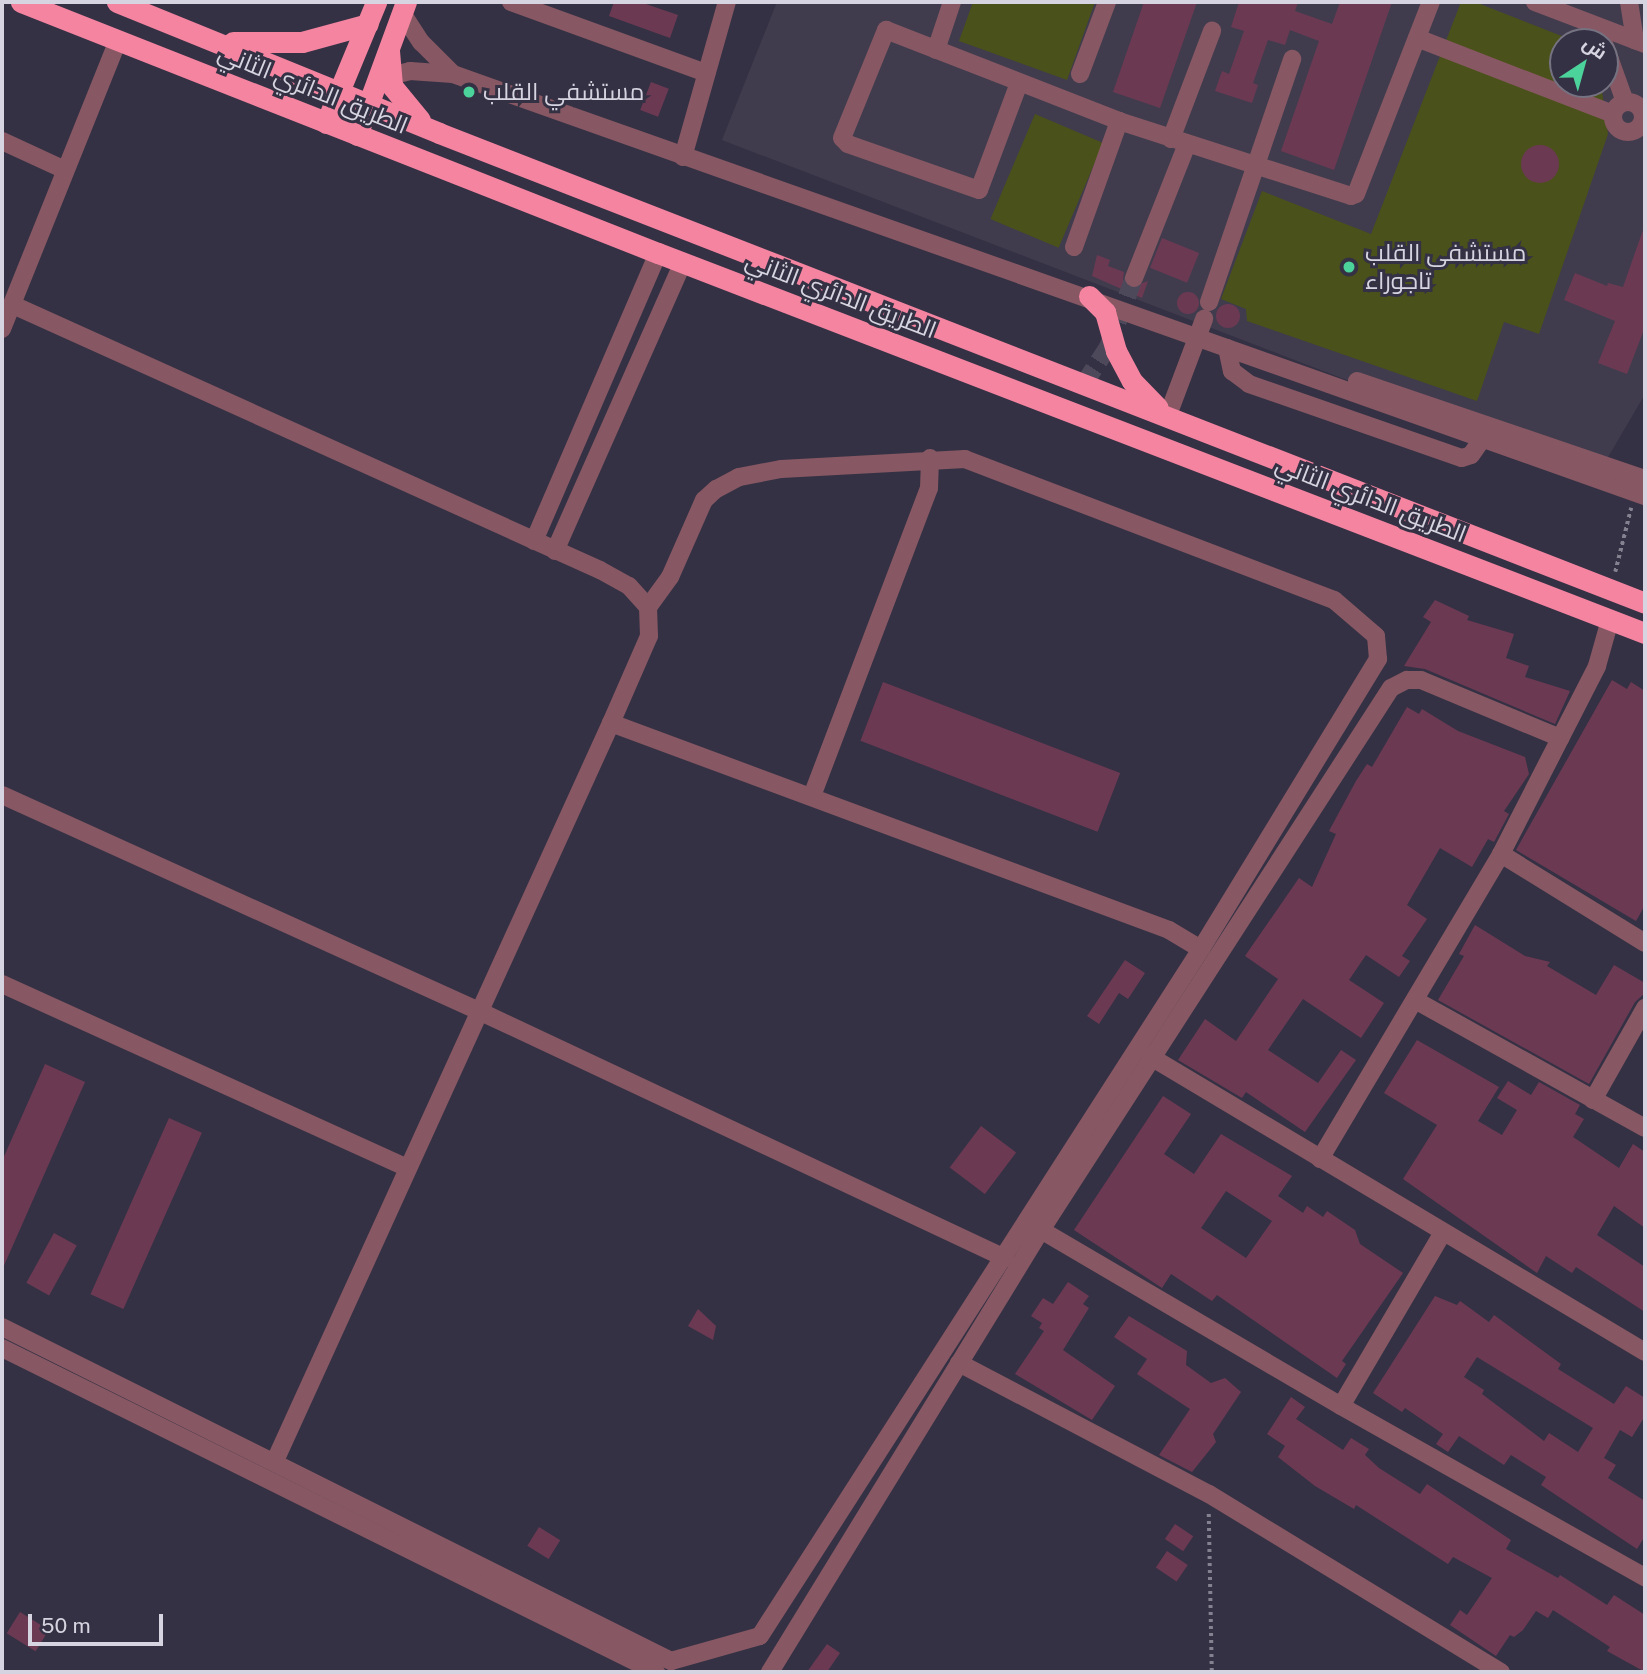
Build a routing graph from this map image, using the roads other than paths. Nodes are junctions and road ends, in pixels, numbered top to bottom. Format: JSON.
{"nodes":[{"id":1,"x":21,"y":2,"type":"edge"},
{"id":2,"x":117,"y":2,"type":"edge"},
{"id":3,"x":376,"y":2,"type":"edge"},
{"id":4,"x":511,"y":2,"type":"edge"},
{"id":5,"x":727,"y":2,"type":"edge"},
{"id":6,"x":952,"y":2,"type":"edge"},
{"id":7,"x":1107,"y":2,"type":"edge"},
{"id":8,"x":1431,"y":2,"type":"edge"},
{"id":9,"x":1535,"y":2,"type":"edge"},
{"id":10,"x":1629,"y":2,"type":"edge"},
{"id":11,"x":404,"y":7,"type":"edge"},
{"id":12,"x":157,"y":9,"type":"edge"},
{"id":13,"x":368,"y":24,"type":"junction"},
{"id":14,"x":1583,"y":28,"type":"edge"},
{"id":15,"x":1212,"y":31,"type":"dead end"},
{"id":16,"x":199,"y":35,"type":"junction"},
{"id":17,"x":1417,"y":38,"type":"junction"},
{"id":18,"x":118,"y":40,"type":"junction"},
{"id":19,"x":1619,"y":40,"type":"edge"},
{"id":20,"x":389,"y":42,"type":"junction"},
{"id":21,"x":1640,"y":43,"type":"edge"},
{"id":22,"x":936,"y":50,"type":"junction"},
{"id":23,"x":1292,"y":59,"type":"dead end"},
{"id":24,"x":706,"y":72,"type":"junction"},
{"id":25,"x":453,"y":74,"type":"junction"},
{"id":26,"x":1080,"y":74,"type":"dead end"},
{"id":27,"x":390,"y":76,"type":"junction"},
{"id":28,"x":1019,"y":83,"type":"junction"},
{"id":29,"x":1549,"y":84,"type":"edge"},
{"id":30,"x":340,"y":92,"type":"junction"},
{"id":31,"x":1590,"y":98,"type":"edge"},
{"id":32,"x":1617,"y":98,"type":"edge"},
{"id":33,"x":366,"y":103,"type":"junction"},
{"id":34,"x":1119,"y":121,"type":"junction"},
{"id":35,"x":326,"y":123,"type":"junction"},
{"id":36,"x":439,"y":133,"type":"junction"},
{"id":37,"x":357,"y":135,"type":"junction"},
{"id":38,"x":2,"y":141,"type":"edge"},
{"id":39,"x":1179,"y":142,"type":"junction"},
{"id":40,"x":683,"y":157,"type":"junction"},
{"id":41,"x":1253,"y":168,"type":"junction"},
{"id":42,"x":65,"y":170,"type":"junction"},
{"id":43,"x":1074,"y":247,"type":"dead end"},
{"id":44,"x":658,"y":253,"type":"junction"},
{"id":45,"x":682,"y":262,"type":"junction"},
{"id":46,"x":1134,"y":278,"type":"tunnel mouth"},
{"id":47,"x":1089,"y":296,"type":"junction"},
{"id":48,"x":13,"y":305,"type":"junction"},
{"id":49,"x":1203,"y":321,"type":"junction"},
{"id":50,"x":2,"y":329,"type":"edge"},
{"id":51,"x":1227,"y":348,"type":"junction"},
{"id":52,"x":1168,"y":415,"type":"junction"},
{"id":53,"x":1483,"y":438,"type":"junction"},
{"id":54,"x":930,"y":458,"type":"junction"},
{"id":55,"x":1643,"y":483,"type":"edge"},
{"id":56,"x":534,"y":541,"type":"junction"},
{"id":57,"x":555,"y":551,"type":"junction"},
{"id":58,"x":1645,"y":603,"type":"edge"},
{"id":59,"x":648,"y":607,"type":"junction"},
{"id":60,"x":1610,"y":620,"type":"junction"},
{"id":61,"x":1645,"y":633,"type":"edge"},
{"id":62,"x":611,"y":723,"type":"junction"},
{"id":63,"x":1560,"y":738,"type":"junction"},
{"id":64,"x":2,"y":795,"type":"edge"},
{"id":65,"x":812,"y":796,"type":"junction"},
{"id":66,"x":1501,"y":854,"type":"junction"},
{"id":67,"x":1645,"y":943,"type":"edge"},
{"id":68,"x":1201,"y":949,"type":"junction"},
{"id":69,"x":2,"y":984,"type":"edge"},
{"id":70,"x":1415,"y":1000,"type":"junction"},
{"id":71,"x":1645,"y":1008,"type":"edge"},
{"id":72,"x":481,"y":1012,"type":"junction"},
{"id":73,"x":1151,"y":1057,"type":"junction"},
{"id":74,"x":1593,"y":1100,"type":"junction"},
{"id":75,"x":1645,"y":1128,"type":"edge"},
{"id":76,"x":1320,"y":1159,"type":"junction"},
{"id":77,"x":407,"y":1168,"type":"junction"},
{"id":78,"x":1041,"y":1230,"type":"junction"},
{"id":79,"x":1442,"y":1234,"type":"junction"},
{"id":80,"x":1005,"y":1258,"type":"junction"},
{"id":81,"x":2,"y":1327,"type":"edge"},
{"id":82,"x":2,"y":1348,"type":"edge"},
{"id":83,"x":1645,"y":1352,"type":"edge"},
{"id":84,"x":959,"y":1363,"type":"junction"},
{"id":85,"x":1341,"y":1406,"type":"junction"},
{"id":86,"x":275,"y":1461,"type":"junction"},
{"id":87,"x":1645,"y":1577,"type":"edge"},
{"id":88,"x":656,"y":1672,"type":"edge"},
{"id":89,"x":770,"y":1672,"type":"edge"},
{"id":90,"x":1501,"y":1672,"type":"edge"}],
"edges":[{"from":1,"to":18,"type":"highway","name":"الطريق الدائري الثاني"},
{"from":2,"to":12,"type":"highway","name":"الطريق الدائري الثاني"},
{"from":3,"to":13,"type":"highway"},
{"from":4,"to":24,"type":"street"},
{"from":5,"to":24,"type":"street"},
{"from":6,"to":22,"type":"street"},
{"from":7,"to":26,"type":"street"},
{"from":8,"to":17,"type":"street"},
{"from":9,"to":14,"type":"street"},
{"from":10,"to":21,"type":"street"},
{"from":11,"to":20,"type":"highway"},
{"from":11,"to":25,"type":"street"},
{"from":12,"to":16,"type":"highway","name":"الطريق الدائري الثاني"},
{"from":13,"to":16,"type":"highway"},
{"from":13,"to":30,"type":"highway"},
{"from":15,"to":39,"type":"street"},
{"from":16,"to":30,"type":"highway","name":"الطريق الدائري الثاني"},
{"from":17,"to":29,"type":"street"},
{"from":17,"to":41,"type":"street"},
{"from":18,"to":35,"type":"highway","name":"الطريق الدائري الثاني"},
{"from":18,"to":42,"type":"street"},
{"from":19,"to":21,"type":"street"},
{"from":20,"to":27,"type":"highway"},
{"from":20,"to":33,"type":"highway"},
{"from":22,"to":28,"type":"street"},
{"from":22,"to":28,"type":"street"},
{"from":23,"to":41,"type":"street"},
{"from":24,"to":40,"type":"street"},
{"from":25,"to":27,"type":"street"},
{"from":25,"to":40,"type":"street"},
{"from":27,"to":36,"type":"highway"},
{"from":28,"to":34,"type":"street"},
{"from":30,"to":33,"type":"highway","name":"الطريق الدائري الثاني"},
{"from":30,"to":35,"type":"highway"},
{"from":31,"to":32,"type":"street"},
{"from":33,"to":36,"type":"highway","name":"الطريق الدائري الثاني"},
{"from":33,"to":37,"type":"highway"},
{"from":34,"to":39,"type":"street"},
{"from":34,"to":43,"type":"street"},
{"from":35,"to":37,"type":"highway","name":"الطريق الدائري الثاني"},
{"from":36,"to":52,"type":"highway","name":"الطريق الدائري الثاني"},
{"from":37,"to":44,"type":"highway","name":"الطريق الدائري الثاني"},
{"from":38,"to":42,"type":"street"},
{"from":39,"to":41,"type":"street"},
{"from":39,"to":46,"type":"street"},
{"from":40,"to":47,"type":"street"},
{"from":41,"to":49,"type":"street"},
{"from":42,"to":48,"type":"street"},
{"from":44,"to":45,"type":"highway","name":"الطريق الدائري الثاني"},
{"from":44,"to":56,"type":"street"},
{"from":45,"to":57,"type":"street"},
{"from":45,"to":60,"type":"highway","name":"الطريق الدائري الثاني"},
{"from":47,"to":49,"type":"street"},
{"from":47,"to":52,"type":"highway"},
{"from":48,"to":50,"type":"street"},
{"from":48,"to":56,"type":"street"},
{"from":49,"to":51,"type":"street"},
{"from":49,"to":52,"type":"street"},
{"from":49,"to":55,"type":"street"},
{"from":51,"to":53,"type":"street"},
{"from":51,"to":53,"type":"street"},
{"from":52,"to":58,"type":"highway","name":"الطريق الدائري الثاني"},
{"from":53,"to":55,"type":"street"},
{"from":54,"to":59,"type":"street"},
{"from":54,"to":65,"type":"street"},
{"from":54,"to":68,"type":"street"},
{"from":56,"to":57,"type":"street"},
{"from":57,"to":59,"type":"street"},
{"from":59,"to":62,"type":"street"},
{"from":60,"to":61,"type":"highway","name":"الطريق الدائري الثاني"},
{"from":60,"to":63,"type":"street"},
{"from":62,"to":65,"type":"street"},
{"from":62,"to":72,"type":"street"},
{"from":63,"to":66,"type":"street"},
{"from":63,"to":73,"type":"street"},
{"from":64,"to":72,"type":"street"},
{"from":65,"to":68,"type":"street"},
{"from":66,"to":67,"type":"street"},
{"from":66,"to":70,"type":"street"},
{"from":68,"to":80,"type":"street"},
{"from":69,"to":77,"type":"street"},
{"from":70,"to":74,"type":"street"},
{"from":70,"to":76,"type":"street"},
{"from":71,"to":74,"type":"street"},
{"from":72,"to":77,"type":"street"},
{"from":72,"to":80,"type":"street"},
{"from":73,"to":76,"type":"street"},
{"from":73,"to":78,"type":"street"},
{"from":74,"to":75,"type":"street"},
{"from":76,"to":79,"type":"street"},
{"from":77,"to":86,"type":"street"},
{"from":78,"to":84,"type":"street"},
{"from":78,"to":85,"type":"street"},
{"from":79,"to":83,"type":"street"},
{"from":79,"to":85,"type":"street"},
{"from":80,"to":86,"type":"street"},
{"from":81,"to":86,"type":"street"},
{"from":82,"to":88,"type":"street"},
{"from":84,"to":89,"type":"street"},
{"from":84,"to":90,"type":"street"},
{"from":85,"to":87,"type":"street"}]}
